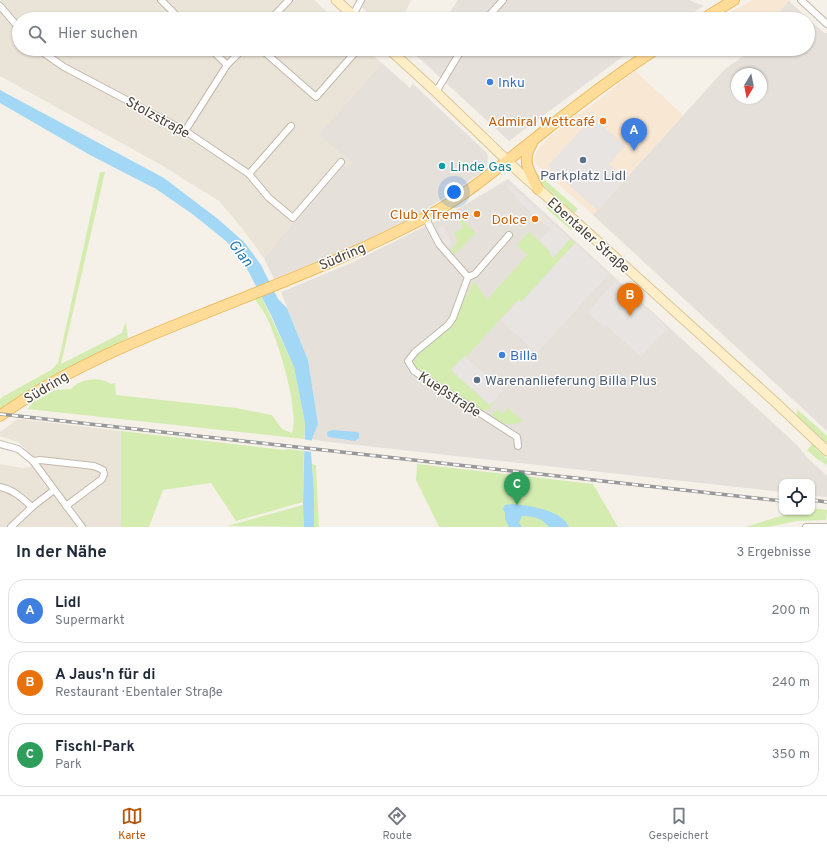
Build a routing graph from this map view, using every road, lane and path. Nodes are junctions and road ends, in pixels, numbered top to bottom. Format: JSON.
{"nodes":[{"id":1,"x":161,"y":0,"type":"edge"},
{"id":2,"x":289,"y":0,"type":"edge"},
{"id":3,"x":336,"y":0,"type":"edge"},
{"id":4,"x":361,"y":0,"type":"edge"},
{"id":5,"x":503,"y":0,"type":"edge"},
{"id":6,"x":734,"y":0,"type":"edge"},
{"id":7,"x":801,"y":0,"type":"edge"},
{"id":8,"x":0,"y":6,"type":"edge"},
{"id":9,"x":173,"y":12,"type":"edge"},
{"id":10,"x":278,"y":12,"type":"edge"},
{"id":11,"x":349,"y":12,"type":"edge"},
{"id":12,"x":357,"y":12,"type":"edge"},
{"id":13,"x":492,"y":12,"type":"edge"},
{"id":14,"x":714,"y":12,"type":"edge"},
{"id":15,"x":814,"y":12,"type":"edge"},
{"id":16,"x":815,"y":13,"type":"edge"},
{"id":17,"x":12,"y":20,"type":"edge"},
{"id":18,"x":827,"y":24,"type":"edge"},
{"id":19,"x":47,"y":56,"type":"edge"},
{"id":20,"x":218,"y":56,"type":"edge"},
{"id":21,"x":236,"y":56,"type":"edge"},
{"id":22,"x":269,"y":56,"type":"edge"},
{"id":23,"x":352,"y":56,"type":"edge"},
{"id":24,"x":397,"y":56,"type":"edge"},
{"id":25,"x":458,"y":56,"type":"edge"},
{"id":26,"x":646,"y":56,"type":"edge"},
{"id":27,"x":227,"y":66,"type":"junction"},
{"id":28,"x":436,"y":92,"type":"junction"},
{"id":29,"x":291,"y":126,"type":"dead end"},
{"id":30,"x":184,"y":130,"type":"junction"},
{"id":31,"x":535,"y":138,"type":"junction"},
{"id":32,"x":507,"y":160,"type":"junction"},
{"id":33,"x":341,"y":162,"type":"dead end"},
{"id":34,"x":249,"y":174,"type":"junction"},
{"id":35,"x":538,"y":189,"type":"junction"},
{"id":36,"x":425,"y":217,"type":"junction"},
{"id":37,"x":509,"y":235,"type":"dead end"},
{"id":38,"x":468,"y":277,"type":"junction"},
{"id":39,"x":0,"y":416,"type":"edge"},
{"id":40,"x":0,"y":444,"type":"edge"},
{"id":41,"x":518,"y":446,"type":"dead end"},
{"id":42,"x":827,"y":451,"type":"edge"},
{"id":43,"x":33,"y":461,"type":"junction"},
{"id":44,"x":0,"y":487,"type":"edge"},
{"id":45,"x":54,"y":490,"type":"junction"},
{"id":46,"x":32,"y":506,"type":"junction"},
{"id":47,"x":66,"y":506,"type":"junction"},
{"id":48,"x":11,"y":527,"type":"edge"},
{"id":49,"x":82,"y":527,"type":"edge"},
{"id":50,"x":806,"y":527,"type":"edge"},
{"id":51,"x":827,"y":527,"type":"edge"}],
"edges":[{"from":1,"to":9,"type":"street"},
{"from":2,"to":10,"type":"street"},
{"from":3,"to":11,"type":"main road"},
{"from":4,"to":12,"type":"street"},
{"from":5,"to":13,"type":"street"},
{"from":6,"to":14,"type":"main road"},
{"from":7,"to":15,"type":"street"},
{"from":8,"to":17,"type":"street"},
{"from":16,"to":18,"type":"street"},
{"from":19,"to":30,"type":"street","name":"Stolzstraße"},
{"from":20,"to":27,"type":"street"},
{"from":21,"to":27,"type":"street"},
{"from":22,"to":23,"type":"street"},
{"from":24,"to":28,"type":"main road","name":"Ebentaler Straße"},
{"from":25,"to":28,"type":"street"},
{"from":26,"to":31,"type":"main road","name":"Südring"},
{"from":27,"to":30,"type":"street"},
{"from":28,"to":32,"type":"main road","name":"Ebentaler Straße"},
{"from":29,"to":34,"type":"street"},
{"from":30,"to":34,"type":"street","name":"Stolzstraße"},
{"from":31,"to":32,"type":"main road","name":"Südring"},
{"from":31,"to":35,"type":"main road"},
{"from":32,"to":35,"type":"main road","name":"Ebentaler Straße"},
{"from":32,"to":36,"type":"main road","name":"Südring"},
{"from":33,"to":34,"type":"street","name":"Stolzstraße"},
{"from":35,"to":42,"type":"main road","name":"Ebentaler Straße"},
{"from":36,"to":38,"type":"street"},
{"from":36,"to":39,"type":"main road","name":"Südring"},
{"from":37,"to":38,"type":"street"},
{"from":38,"to":41,"type":"street","name":"Kueßstraße"},
{"from":40,"to":43,"type":"street"},
{"from":43,"to":45,"type":"street"},
{"from":43,"to":47,"type":"street"},
{"from":44,"to":46,"type":"street"},
{"from":45,"to":46,"type":"street"},
{"from":45,"to":47,"type":"street"},
{"from":46,"to":48,"type":"street"},
{"from":47,"to":49,"type":"street"},
{"from":50,"to":51,"type":"street"}]}
